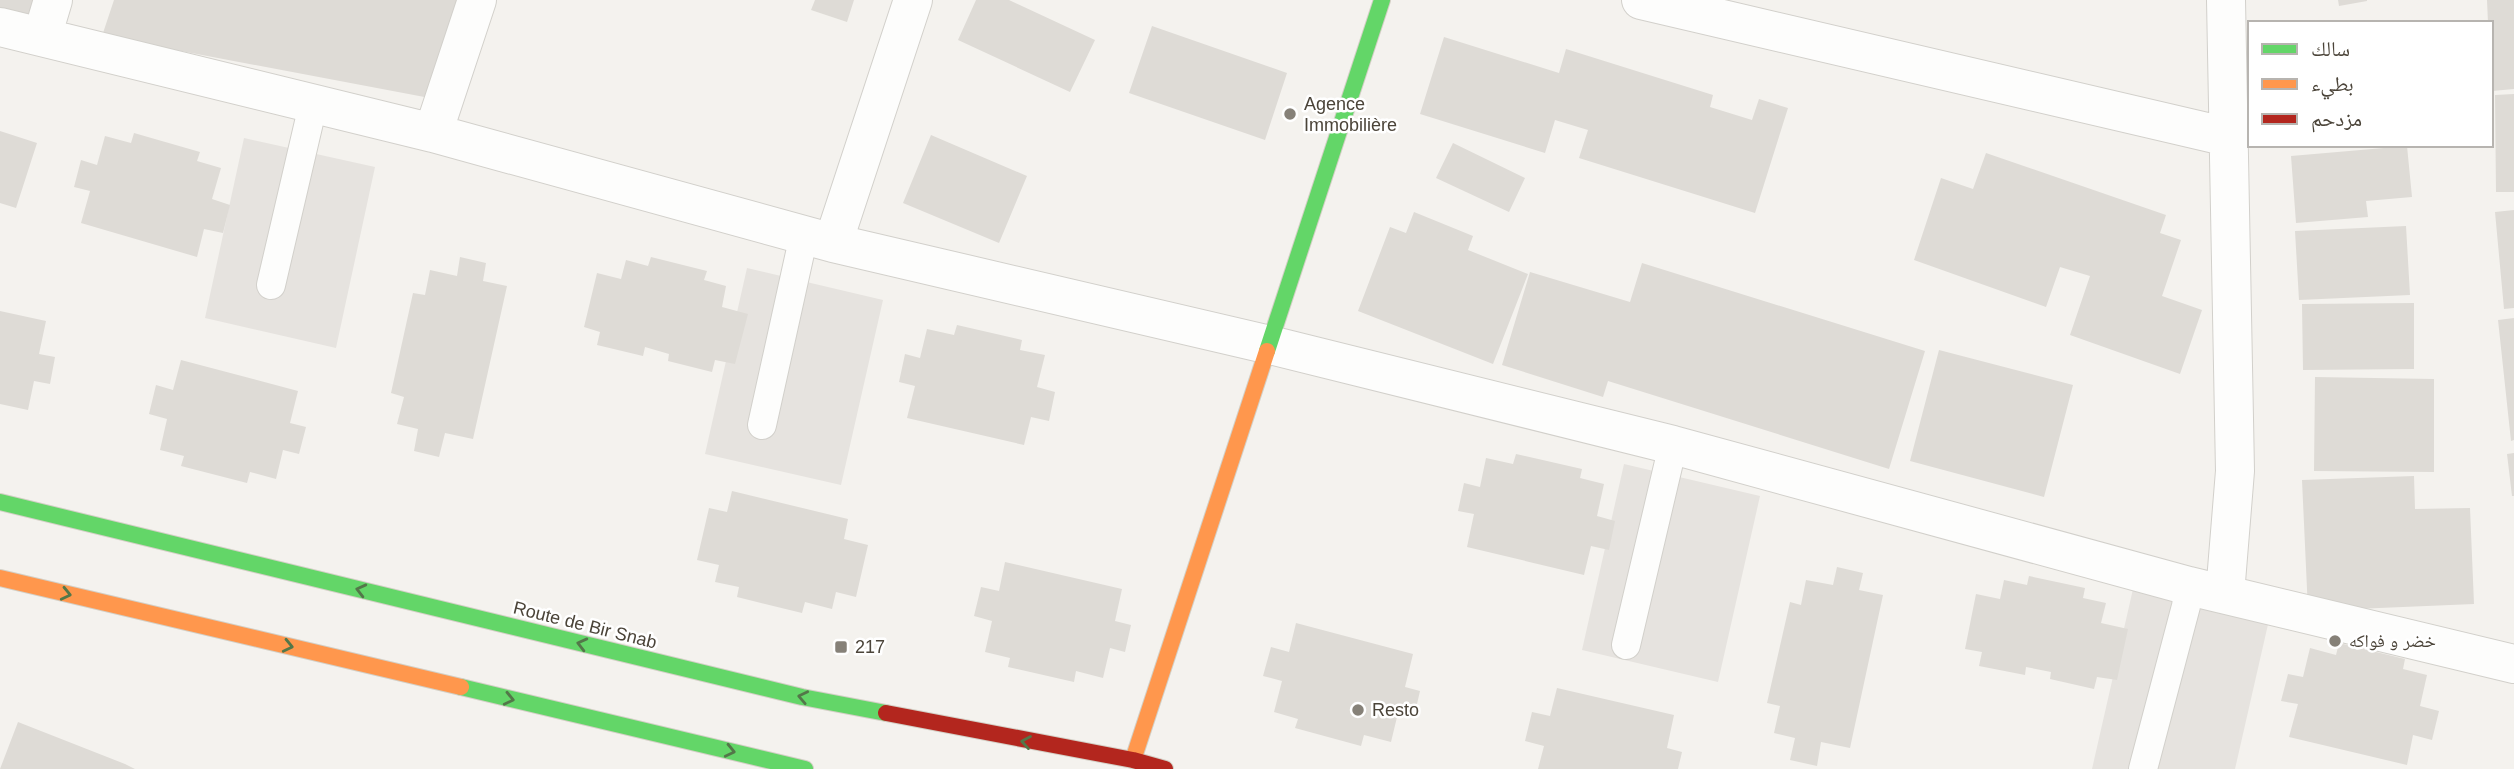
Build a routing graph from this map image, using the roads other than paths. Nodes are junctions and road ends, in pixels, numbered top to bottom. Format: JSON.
{"nodes":[{"id":1,"x":53,"y":0,"type":"edge"},
{"id":2,"x":477,"y":0,"type":"edge"},
{"id":3,"x":913,"y":0,"type":"edge"},
{"id":4,"x":1382,"y":0,"type":"edge"},
{"id":5,"x":1641,"y":0,"type":"edge"},
{"id":6,"x":2226,"y":0,"type":"edge"},
{"id":7,"x":0,"y":26,"type":"edge"},
{"id":8,"x":42,"y":37,"type":"junction"},
{"id":9,"x":313,"y":105,"type":"junction"},
{"id":10,"x":433,"y":133,"type":"junction"},
{"id":11,"x":2228,"y":137,"type":"junction"},
{"id":12,"x":818,"y":239,"type":"junction"},
{"id":13,"x":271,"y":285,"type":"dead end"},
{"id":14,"x":1270,"y":345,"type":"junction"},
{"id":15,"x":762,"y":425,"type":"dead end"},
{"id":16,"x":1673,"y":445,"type":"junction"},
{"id":17,"x":0,"y":502,"type":"edge"},
{"id":18,"x":0,"y":578,"type":"edge"},
{"id":19,"x":2189,"y":586,"type":"junction"},
{"id":20,"x":2225,"y":594,"type":"junction"},
{"id":21,"x":1626,"y":645,"type":"dead end"},
{"id":22,"x":2514,"y":664,"type":"edge"},
{"id":23,"x":1079,"y":751,"type":"junction"},
{"id":24,"x":1063,"y":760,"type":"dead end"},
{"id":25,"x":1133,"y":760,"type":"junction"},
{"id":26,"x":805,"y":769,"type":"edge"},
{"id":27,"x":1162,"y":769,"type":"edge"},
{"id":28,"x":2143,"y":769,"type":"edge"}],
"edges":[{"from":1,"to":8,"type":"street"},
{"from":2,"to":10,"type":"street"},
{"from":3,"to":12,"type":"street"},
{"from":4,"to":14,"type":"main road"},
{"from":5,"to":11,"type":"street"},
{"from":6,"to":11,"type":"street"},
{"from":7,"to":8,"type":"street"},
{"from":8,"to":9,"type":"street"},
{"from":9,"to":10,"type":"street"},
{"from":9,"to":13,"type":"lane"},
{"from":10,"to":12,"type":"street"},
{"from":11,"to":20,"type":"street"},
{"from":12,"to":14,"type":"street"},
{"from":12,"to":15,"type":"lane"},
{"from":14,"to":16,"type":"street"},
{"from":14,"to":25,"type":"main road"},
{"from":16,"to":19,"type":"street"},
{"from":16,"to":21,"type":"lane"},
{"from":23,"to":17,"type":"main road","name":"Route de Bir Snab","one_way":true},
{"from":18,"to":26,"type":"main road","one_way":true},
{"from":19,"to":20,"type":"street"},
{"from":19,"to":28,"type":"lane"},
{"from":20,"to":22,"type":"street"},
{"from":23,"to":24,"type":"main road"},
{"from":23,"to":25,"type":"main road","name":"Route de Bir Snab"},
{"from":25,"to":27,"type":"main road","name":"Route de Bir Snab"}]}
